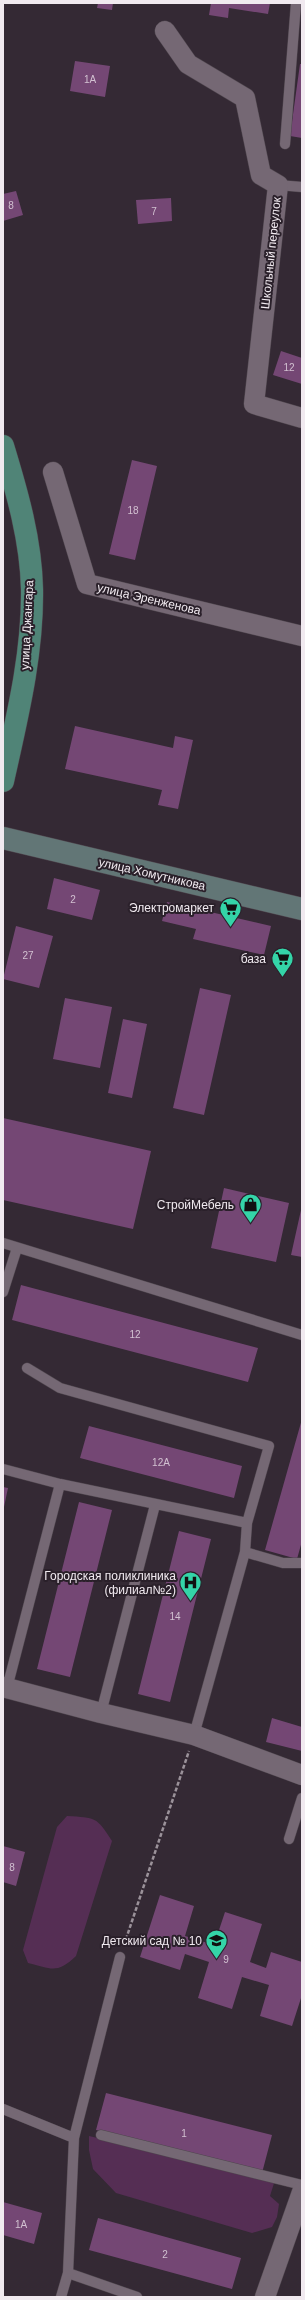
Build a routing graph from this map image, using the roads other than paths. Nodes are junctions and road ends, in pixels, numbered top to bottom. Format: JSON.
{"nodes":[{"id":1,"x":296,"y":3,"type":"edge"},
{"id":2,"x":165,"y":31,"type":"dead end"},
{"id":3,"x":285,"y":144,"type":"dead end"},
{"id":4,"x":278,"y":185,"type":"junction"},
{"id":5,"x":302,"y":188,"type":"edge"},
{"id":6,"x":302,"y":418,"type":"edge"},
{"id":7,"x":3,"y":446,"type":"edge"},
{"id":8,"x":52,"y":472,"type":"dead end"},
{"id":9,"x":302,"y":636,"type":"edge"},
{"id":10,"x":3,"y":781,"type":"edge"},
{"id":11,"x":3,"y":838,"type":"edge"},
{"id":12,"x":302,"y":909,"type":"edge"},
{"id":13,"x":3,"y":1243,"type":"edge"},
{"id":14,"x":17,"y":1248,"type":"junction"},
{"id":15,"x":3,"y":1292,"type":"edge"},
{"id":16,"x":302,"y":1335,"type":"edge"},
{"id":17,"x":27,"y":1368,"type":"dead end"},
{"id":18,"x":3,"y":1469,"type":"edge"},
{"id":19,"x":60,"y":1484,"type":"junction"},
{"id":20,"x":155,"y":1505,"type":"junction"},
{"id":21,"x":247,"y":1523,"type":"junction"},
{"id":22,"x":245,"y":1552,"type":"junction"},
{"id":23,"x":302,"y":1563,"type":"edge"},
{"id":24,"x":5,"y":1687,"type":"edge"},
{"id":25,"x":100,"y":1713,"type":"junction"},
{"id":26,"x":194,"y":1734,"type":"junction"},
{"id":27,"x":302,"y":1775,"type":"edge"},
{"id":28,"x":302,"y":1798,"type":"edge"},
{"id":29,"x":289,"y":1839,"type":"dead end"},
{"id":30,"x":120,"y":1957,"type":"road end"},
{"id":31,"x":3,"y":2109,"type":"edge"},
{"id":32,"x":101,"y":2135,"type":"dead end"},
{"id":33,"x":74,"y":2138,"type":"junction"},
{"id":34,"x":302,"y":2185,"type":"edge"},
{"id":35,"x":302,"y":2192,"type":"edge"},
{"id":36,"x":68,"y":2273,"type":"junction"},
{"id":37,"x":61,"y":2297,"type":"edge"},
{"id":38,"x":137,"y":2297,"type":"edge"},
{"id":39,"x":265,"y":2297,"type":"edge"}],
"edges":[{"from":1,"to":3,"type":"lane"},
{"from":2,"to":4,"type":"street","name":"Школьный переулок"},
{"from":4,"to":5,"type":"lane"},
{"from":4,"to":6,"type":"street","name":"Школьный переулок"},
{"from":7,"to":10,"type":"main road","name":"улица Джангара"},
{"from":8,"to":9,"type":"street","name":"улица Эренженова"},
{"from":11,"to":12,"type":"street","name":"улица Хомутникова"},
{"from":13,"to":14,"type":"lane"},
{"from":14,"to":15,"type":"lane"},
{"from":14,"to":16,"type":"lane"},
{"from":17,"to":21,"type":"lane"},
{"from":18,"to":19,"type":"lane"},
{"from":19,"to":20,"type":"lane"},
{"from":19,"to":24,"type":"lane"},
{"from":20,"to":21,"type":"lane"},
{"from":20,"to":25,"type":"lane"},
{"from":21,"to":22,"type":"lane"},
{"from":22,"to":23,"type":"lane"},
{"from":22,"to":26,"type":"lane"},
{"from":24,"to":25,"type":"street"},
{"from":25,"to":26,"type":"street"},
{"from":26,"to":27,"type":"street"},
{"from":28,"to":29,"type":"lane"},
{"from":30,"to":33,"type":"lane"},
{"from":31,"to":33,"type":"lane"},
{"from":32,"to":34,"type":"lane"},
{"from":33,"to":36,"type":"lane"},
{"from":35,"to":39,"type":"street"},
{"from":36,"to":37,"type":"lane"},
{"from":36,"to":38,"type":"lane"}]}
